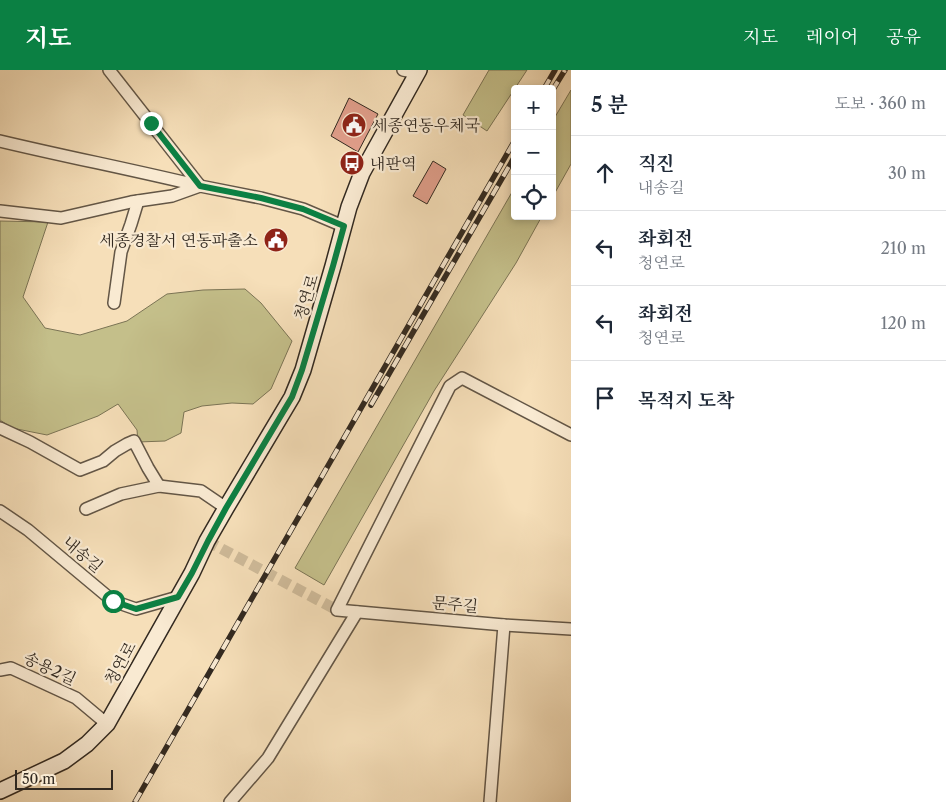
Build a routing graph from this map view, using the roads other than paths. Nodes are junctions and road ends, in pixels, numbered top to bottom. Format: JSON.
{"nodes":[{"id":1,"x":109,"y":70,"type":"edge"},
{"id":2,"x":413,"y":71,"type":"edge"},
{"id":3,"x":0,"y":141,"type":"edge"},
{"id":4,"x":200,"y":186,"type":"junction"},
{"id":5,"x":138,"y":201,"type":"junction"},
{"id":6,"x":0,"y":212,"type":"edge"},
{"id":7,"x":344,"y":226,"type":"junction"},
{"id":8,"x":114,"y":303,"type":"dead end"},
{"id":9,"x":0,"y":428,"type":"edge"},
{"id":10,"x":571,"y":435,"type":"edge"},
{"id":11,"x":160,"y":486,"type":"junction"},
{"id":12,"x":226,"y":508,"type":"junction"},
{"id":13,"x":86,"y":509,"type":"dead end"},
{"id":14,"x":0,"y":511,"type":"edge"},
{"id":15,"x":178,"y":597,"type":"junction"},
{"id":16,"x":357,"y":612,"type":"junction"},
{"id":17,"x":504,"y":625,"type":"junction"},
{"id":18,"x":571,"y":629,"type":"edge"},
{"id":19,"x":0,"y":670,"type":"edge"},
{"id":20,"x":107,"y":724,"type":"junction"},
{"id":21,"x":0,"y":792,"type":"edge"},
{"id":22,"x":230,"y":802,"type":"edge"},
{"id":23,"x":490,"y":802,"type":"edge"}],
"edges":[{"from":1,"to":4,"type":"street"},
{"from":2,"to":7,"type":"main road","name":"청연로"},
{"from":3,"to":4,"type":"street"},
{"from":4,"to":5,"type":"street"},
{"from":4,"to":7,"type":"street"},
{"from":5,"to":6,"type":"street"},
{"from":5,"to":8,"type":"street"},
{"from":7,"to":12,"type":"main road","name":"청연로"},
{"from":9,"to":11,"type":"street"},
{"from":10,"to":16,"type":"street","name":"문주길"},
{"from":11,"to":12,"type":"street"},
{"from":11,"to":13,"type":"street"},
{"from":12,"to":15,"type":"main road","name":"청연로"},
{"from":14,"to":15,"type":"street","name":"내송길"},
{"from":15,"to":20,"type":"main road","name":"청연로"},
{"from":16,"to":17,"type":"street","name":"문주길"},
{"from":16,"to":22,"type":"street"},
{"from":17,"to":18,"type":"street","name":"문주길"},
{"from":17,"to":23,"type":"street"},
{"from":19,"to":20,"type":"street","name":"송용2길"},
{"from":20,"to":21,"type":"main road","name":"청연로"}]}
